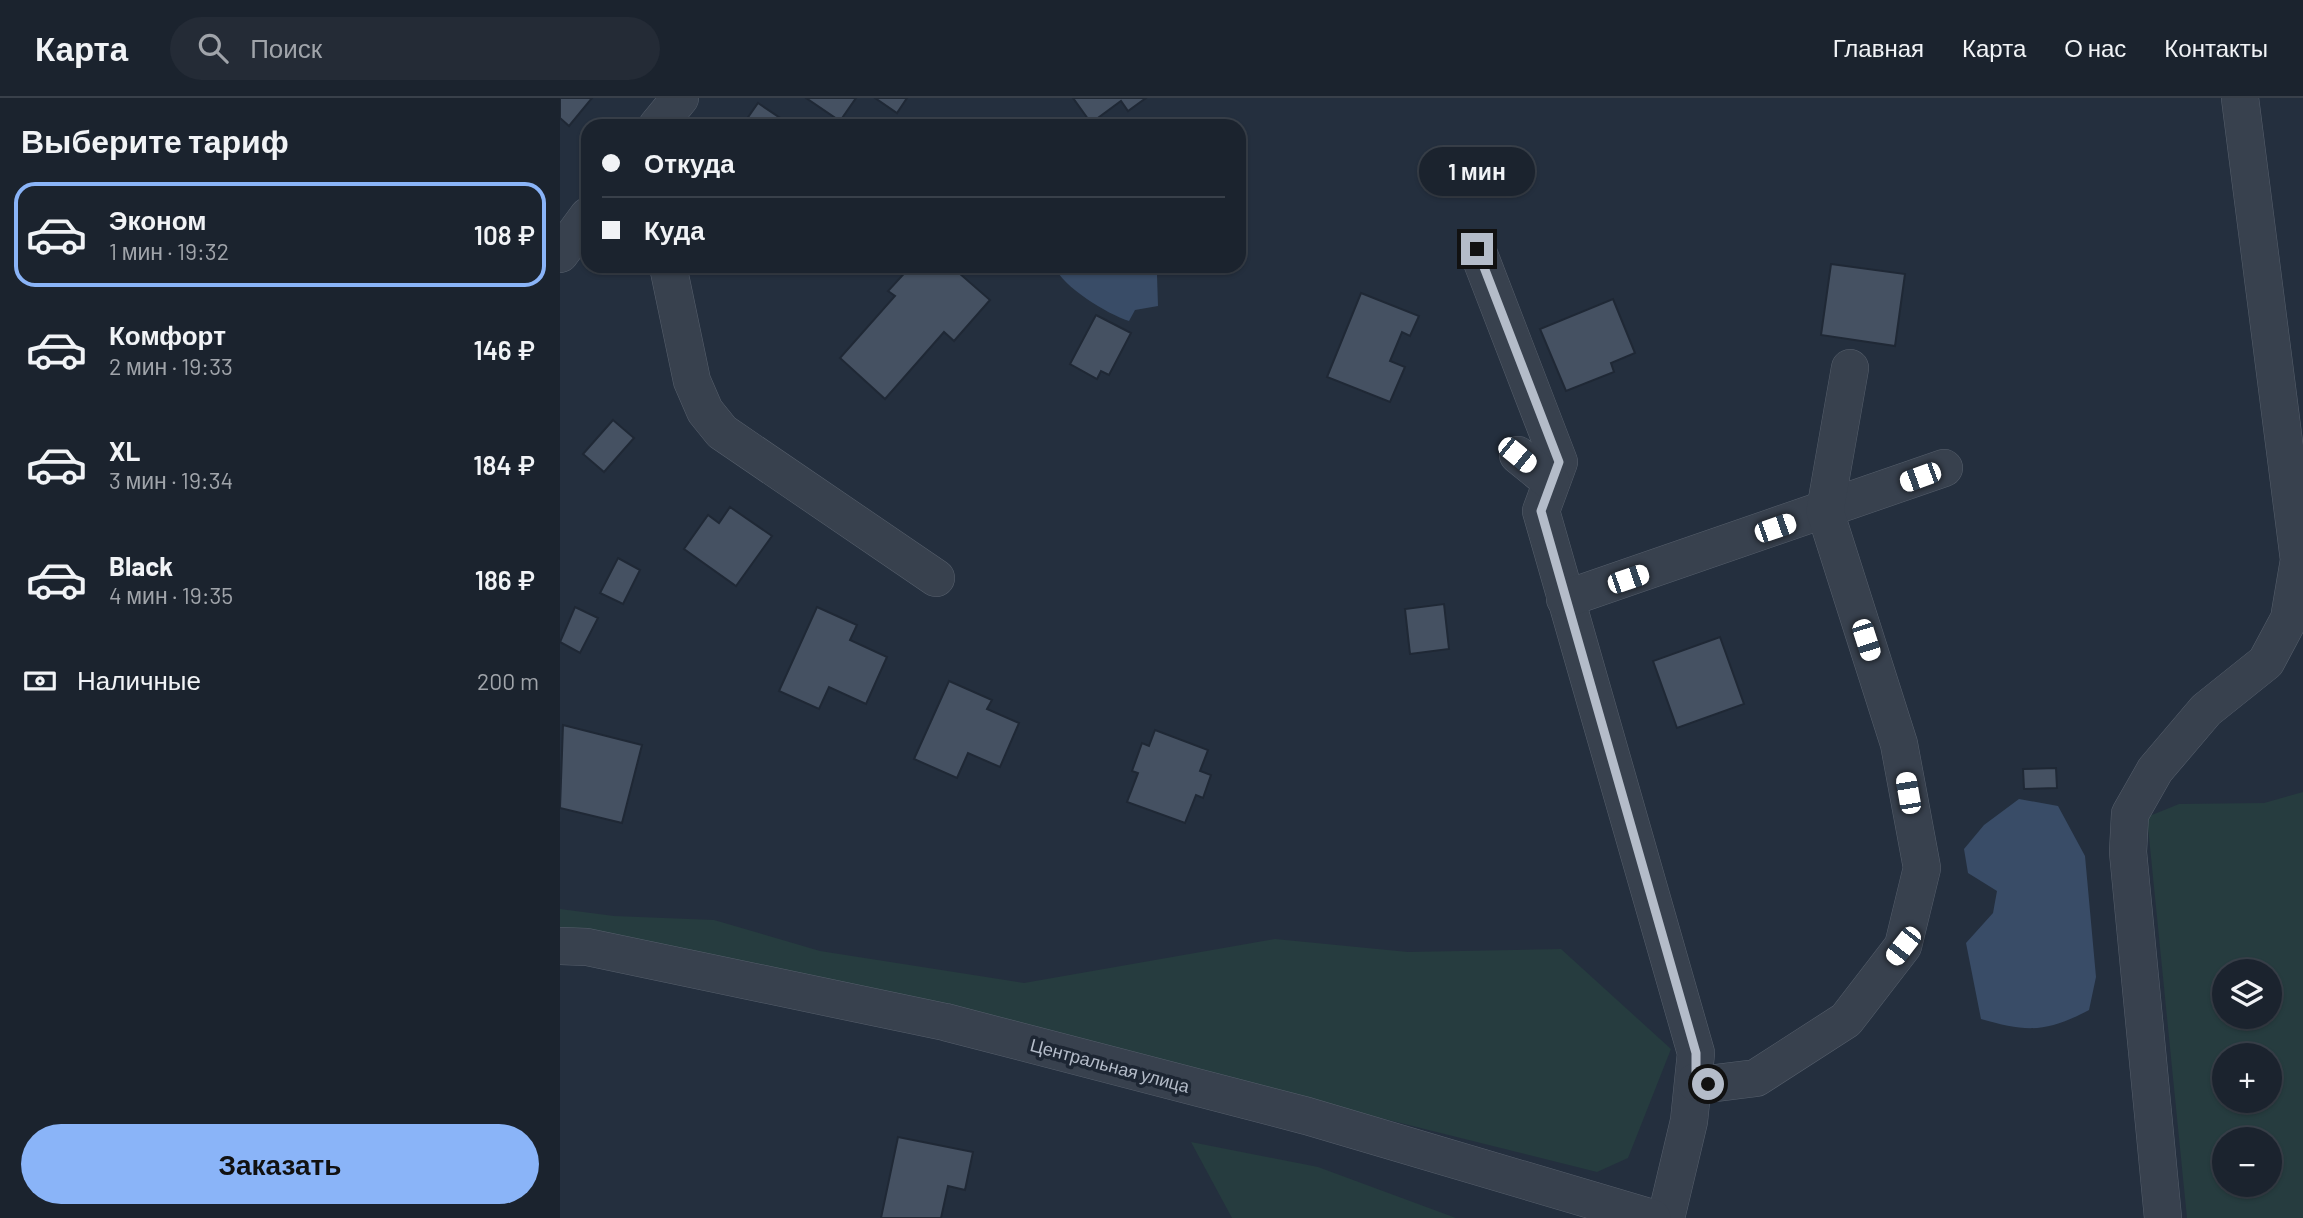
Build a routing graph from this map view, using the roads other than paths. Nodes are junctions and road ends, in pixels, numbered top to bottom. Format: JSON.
{"nodes":[{"id":1,"x":680,"y":98,"type":"edge"},
{"id":2,"x":2240,"y":98,"type":"edge"},
{"id":3,"x":663,"y":119,"type":"edge"},
{"id":4,"x":581,"y":226,"type":"edge"},
{"id":5,"x":1477,"y":249,"type":"dead end"},
{"id":6,"x":560,"y":254,"type":"edge"},
{"id":7,"x":669,"y":273,"type":"edge"},
{"id":8,"x":1850,"y":368,"type":"dead end"},
{"id":9,"x":1517,"y":455,"type":"dead end"},
{"id":10,"x":1944,"y":468,"type":"dead end"},
{"id":11,"x":1551,"y":482,"type":"junction"},
{"id":12,"x":1825,"y":511,"type":"junction"},
{"id":13,"x":936,"y":578,"type":"dead end"},
{"id":14,"x":1566,"y":598,"type":"junction"},
{"id":15,"x":560,"y":946,"type":"edge"},
{"id":16,"x":1696,"y":1082,"type":"junction"},
{"id":17,"x":1651,"y":1218,"type":"edge"},
{"id":18,"x":1666,"y":1218,"type":"edge"},
{"id":19,"x":2163,"y":1218,"type":"edge"}],
"edges":[{"from":1,"to":3,"type":"street"},
{"from":2,"to":19,"type":"street"},
{"from":4,"to":6,"type":"street"},
{"from":5,"to":11,"type":"street"},
{"from":7,"to":13,"type":"street"},
{"from":8,"to":12,"type":"street"},
{"from":9,"to":11,"type":"street"},
{"from":10,"to":12,"type":"street"},
{"from":11,"to":14,"type":"street"},
{"from":12,"to":14,"type":"street"},
{"from":12,"to":16,"type":"street"},
{"from":14,"to":16,"type":"street"},
{"from":15,"to":17,"type":"street","name":"Центральная улица"},
{"from":16,"to":18,"type":"street"}]}
